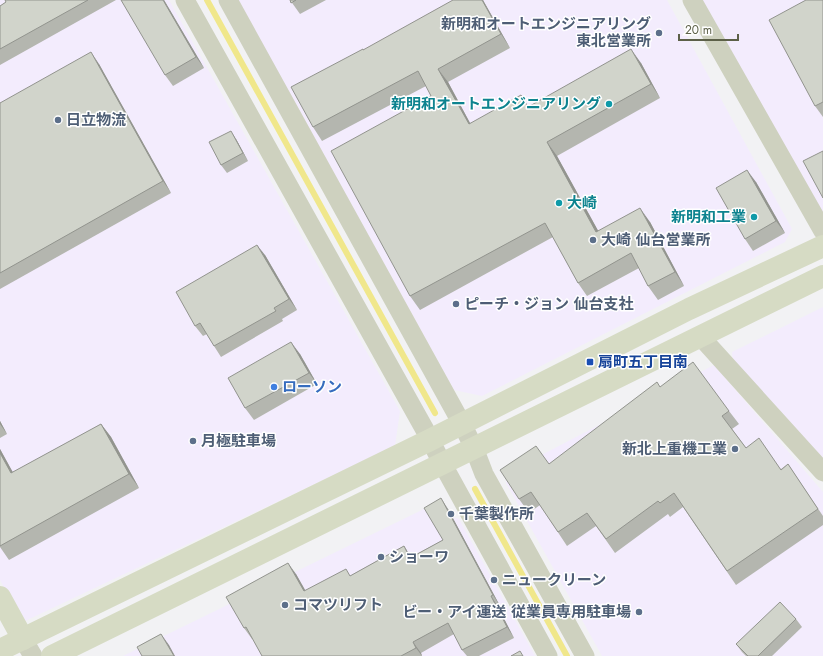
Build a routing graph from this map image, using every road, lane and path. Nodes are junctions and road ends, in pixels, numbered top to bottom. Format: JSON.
{"nodes":[{"id":1,"x":185,"y":0,"type":"edge"},
{"id":2,"x":228,"y":0,"type":"edge"},
{"id":3,"x":692,"y":0,"type":"edge"},
{"id":4,"x":823,"y":231,"type":"edge"},
{"id":5,"x":823,"y":246,"type":"edge"},
{"id":6,"x":823,"y":276,"type":"edge"},
{"id":7,"x":700,"y":336,"type":"junction"},
{"id":8,"x":462,"y":424,"type":"junction"},
{"id":9,"x":430,"y":440,"type":"junction"},
{"id":10,"x":474,"y":448,"type":"junction"},
{"id":11,"x":442,"y":463,"type":"junction"},
{"id":12,"x":823,"y":472,"type":"edge"},
{"id":13,"x":0,"y":597,"type":"edge"},
{"id":14,"x":28,"y":647,"type":"edge"},
{"id":15,"x":0,"y":650,"type":"edge"},
{"id":16,"x":52,"y":656,"type":"edge"},
{"id":17,"x":548,"y":656,"type":"edge"},
{"id":18,"x":585,"y":656,"type":"edge"}],
"edges":[{"from":1,"to":9,"type":"street"},
{"from":2,"to":8,"type":"street"},
{"from":3,"to":4,"type":"street"},
{"from":5,"to":8,"type":"street"},
{"from":6,"to":7,"type":"street"},
{"from":7,"to":10,"type":"street"},
{"from":7,"to":12,"type":"street"},
{"from":8,"to":9,"type":"street"},
{"from":8,"to":10,"type":"street"},
{"from":9,"to":11,"type":"street"},
{"from":9,"to":14,"type":"street"},
{"from":10,"to":11,"type":"street"},
{"from":10,"to":18,"type":"street"},
{"from":11,"to":16,"type":"street"},
{"from":11,"to":17,"type":"street"},
{"from":13,"to":14,"type":"street"},
{"from":14,"to":15,"type":"street"}]}
